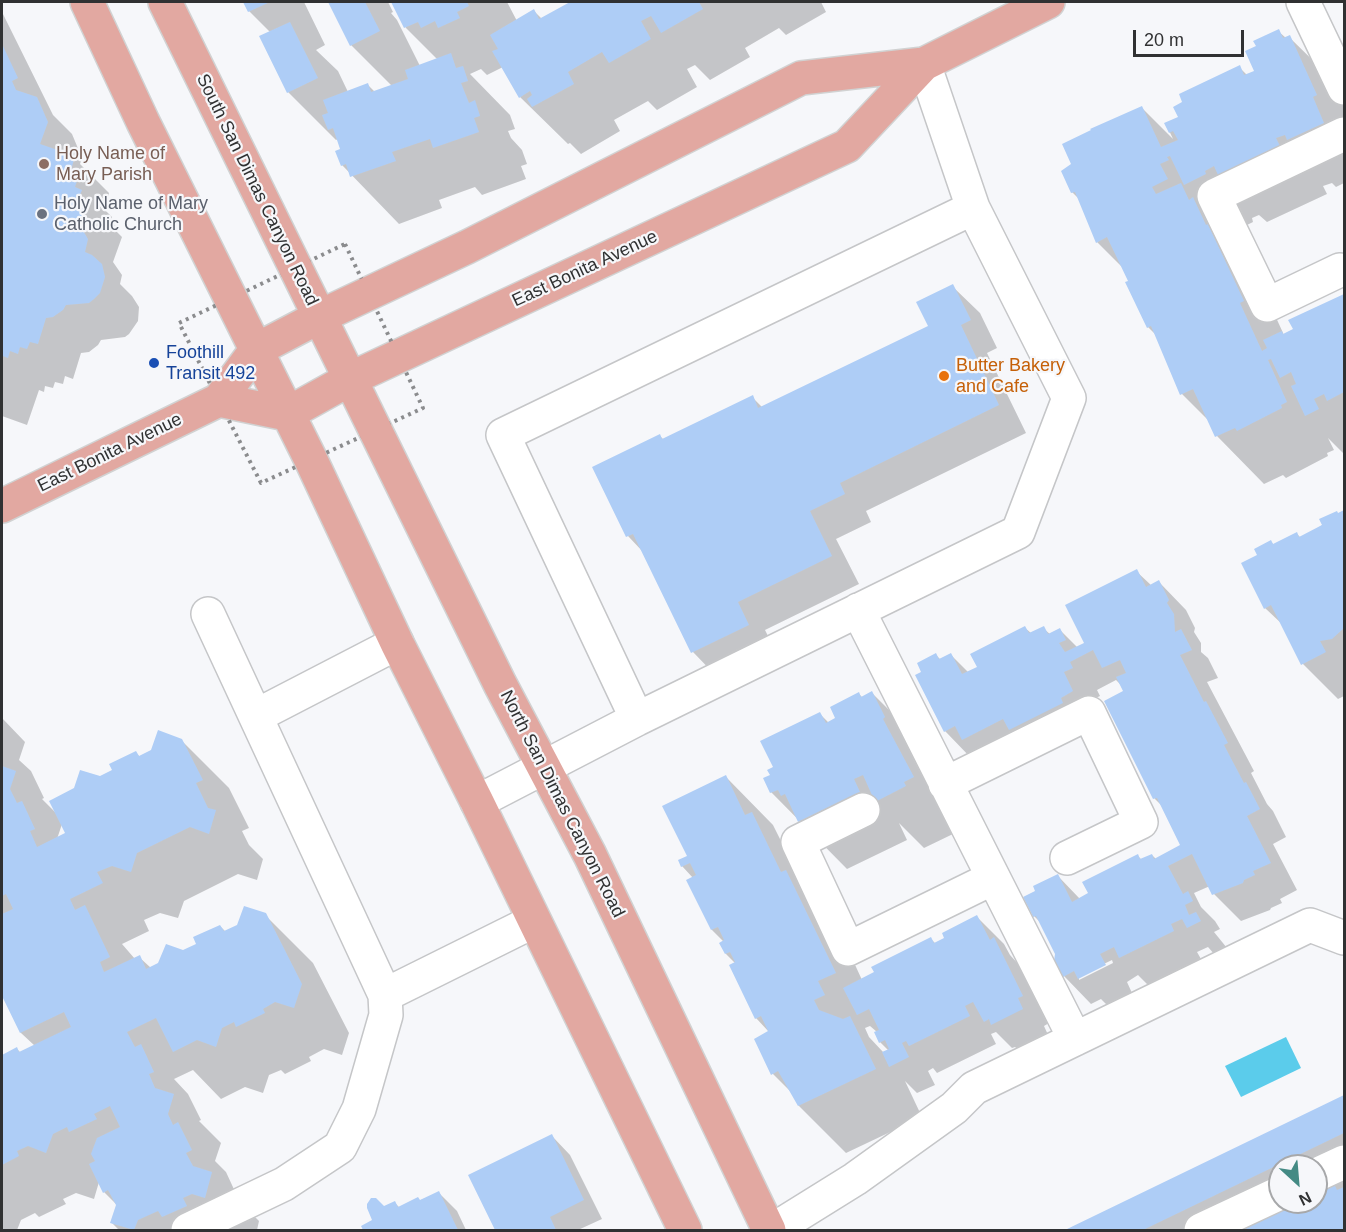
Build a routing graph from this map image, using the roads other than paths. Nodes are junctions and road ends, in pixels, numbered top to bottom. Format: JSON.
{"nodes":[{"id":1,"x":87,"y":2,"type":"edge"},
{"id":2,"x":165,"y":2,"type":"edge"},
{"id":3,"x":1048,"y":2,"type":"edge"},
{"id":4,"x":1303,"y":2,"type":"edge"},
{"id":5,"x":924,"y":64,"type":"junction"},
{"id":6,"x":1344,"y":88,"type":"edge"},
{"id":7,"x":1344,"y":134,"type":"edge"},
{"id":8,"x":973,"y":208,"type":"junction"},
{"id":9,"x":1340,"y":270,"type":"dead end"},
{"id":10,"x":319,"y":317,"type":"junction"},
{"id":11,"x":256,"y":350,"type":"junction"},
{"id":12,"x":350,"y":379,"type":"junction"},
{"id":13,"x":219,"y":400,"type":"junction"},
{"id":14,"x":287,"y":414,"type":"junction"},
{"id":15,"x":2,"y":506,"type":"edge"},
{"id":16,"x":858,"y":610,"type":"junction"},
{"id":17,"x":208,"y":614,"type":"dead end"},
{"id":18,"x":397,"y":643,"type":"junction"},
{"id":19,"x":255,"y":716,"type":"junction"},
{"id":20,"x":637,"y":719,"type":"junction"},
{"id":21,"x":543,"y":767,"type":"junction"},
{"id":22,"x":945,"y":784,"type":"junction"},
{"id":23,"x":477,"y":802,"type":"junction"},
{"id":24,"x":863,"y":810,"type":"dead end"},
{"id":25,"x":1067,"y":858,"type":"dead end"},
{"id":26,"x":993,"y":878,"type":"junction"},
{"id":27,"x":534,"y":921,"type":"junction"},
{"id":28,"x":1344,"y":938,"type":"edge"},
{"id":29,"x":385,"y":995,"type":"junction"},
{"id":30,"x":1074,"y":1039,"type":"junction"},
{"id":31,"x":1344,"y":1162,"type":"edge"},
{"id":32,"x":1328,"y":1169,"type":"edge"},
{"id":33,"x":1268,"y":1198,"type":"edge"},
{"id":34,"x":188,"y":1230,"type":"edge"},
{"id":35,"x":685,"y":1230,"type":"edge"},
{"id":36,"x":771,"y":1230,"type":"edge"},
{"id":37,"x":1201,"y":1230,"type":"edge"}],
"edges":[{"from":1,"to":11,"type":"main road"},
{"from":2,"to":10,"type":"main road","name":"South San Dimas Canyon Road"},
{"from":3,"to":5,"type":"main road","name":"East Bonita Avenue"},
{"from":4,"to":6,"type":"lane"},
{"from":5,"to":8,"type":"lane"},
{"from":5,"to":10,"type":"main road","name":"East Bonita Avenue"},
{"from":5,"to":12,"type":"main road","name":"East Bonita Avenue"},
{"from":7,"to":9,"type":"lane"},
{"from":8,"to":16,"type":"lane"},
{"from":8,"to":20,"type":"lane"},
{"from":10,"to":11,"type":"main road","name":"East Bonita Avenue"},
{"from":10,"to":12,"type":"main road","name":"South San Dimas Canyon Road"},
{"from":11,"to":13,"type":"main road","name":"East Bonita Avenue"},
{"from":11,"to":14,"type":"main road"},
{"from":12,"to":14,"type":"main road","name":"East Bonita Avenue"},
{"from":12,"to":21,"type":"main road","name":"North San Dimas Canyon Road"},
{"from":13,"to":14,"type":"main road"},
{"from":13,"to":15,"type":"main road","name":"East Bonita Avenue"},
{"from":14,"to":18,"type":"main road"},
{"from":16,"to":20,"type":"lane"},
{"from":16,"to":22,"type":"lane"},
{"from":17,"to":19,"type":"lane"},
{"from":18,"to":19,"type":"lane"},
{"from":18,"to":23,"type":"main road"},
{"from":19,"to":29,"type":"lane"},
{"from":20,"to":21,"type":"lane"},
{"from":21,"to":23,"type":"lane"},
{"from":21,"to":36,"type":"main road","name":"North San Dimas Canyon Road"},
{"from":22,"to":25,"type":"lane"},
{"from":22,"to":26,"type":"lane"},
{"from":23,"to":27,"type":"main road"},
{"from":24,"to":26,"type":"lane"},
{"from":26,"to":30,"type":"lane"},
{"from":27,"to":29,"type":"lane"},
{"from":27,"to":35,"type":"main road"},
{"from":28,"to":30,"type":"lane"},
{"from":29,"to":34,"type":"lane"},
{"from":30,"to":36,"type":"lane"},
{"from":31,"to":32,"type":"lane"},
{"from":33,"to":37,"type":"lane"}]}
